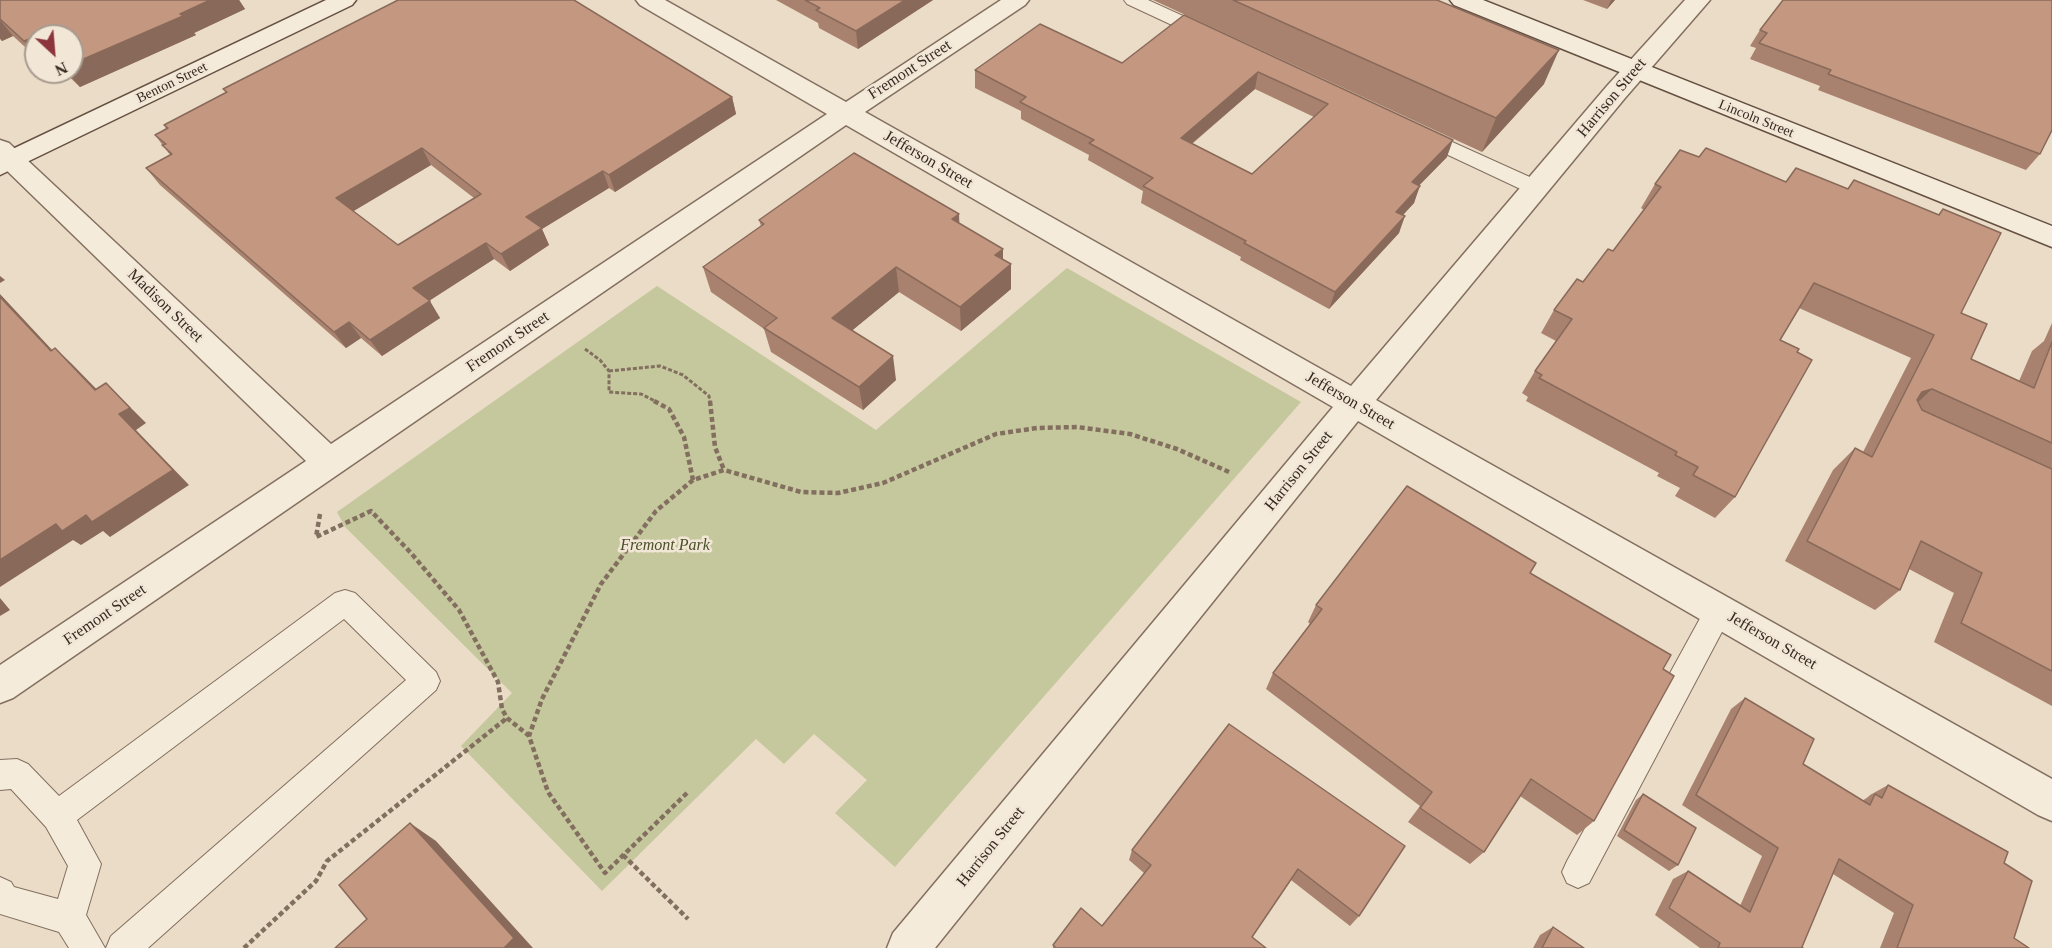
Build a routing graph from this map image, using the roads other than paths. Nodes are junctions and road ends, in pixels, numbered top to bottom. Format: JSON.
{"nodes":[{"id":1,"x":344,"y":0,"type":"edge"},
{"id":2,"x":648,"y":0,"type":"edge"},
{"id":3,"x":1017,"y":0,"type":"edge"},
{"id":4,"x":1133,"y":0,"type":"edge"},
{"id":5,"x":1462,"y":0,"type":"edge"},
{"id":6,"x":1698,"y":0,"type":"edge"},
{"id":7,"x":1230,"y":45,"type":"edge"},
{"id":8,"x":1634,"y":71,"type":"junction"},
{"id":9,"x":846,"y":113,"type":"junction"},
{"id":10,"x":1397,"y":123,"type":"edge"},
{"id":11,"x":4,"y":159,"type":"edge"},
{"id":12,"x":1536,"y":188,"type":"junction"},
{"id":13,"x":2052,"y":237,"type":"edge"},
{"id":14,"x":1355,"y":403,"type":"junction"},
{"id":15,"x":330,"y":463,"type":"junction"},
{"id":16,"x":1719,"y":611,"type":"junction"},
{"id":17,"x":0,"y":687,"type":"edge"},
{"id":18,"x":0,"y":775,"type":"edge"},
{"id":19,"x":2052,"y":801,"type":"edge"},
{"id":20,"x":57,"y":816,"type":"junction"},
{"id":21,"x":1578,"y":872,"type":"dead end"},
{"id":22,"x":0,"y":893,"type":"edge"},
{"id":23,"x":69,"y":918,"type":"junction"},
{"id":24,"x":88,"y":948,"type":"edge"},
{"id":25,"x":123,"y":948,"type":"edge"},
{"id":26,"x":908,"y":948,"type":"edge"}],
"edges":[{"from":1,"to":11,"type":"street","name":"Benton Street"},
{"from":2,"to":9,"type":"street","name":"Jefferson Street"},
{"from":3,"to":9,"type":"street","name":"Fremont Street"},
{"from":4,"to":7,"type":"lane"},
{"from":5,"to":8,"type":"street","name":"Lincoln Street"},
{"from":6,"to":8,"type":"street","name":"Harrison Street"},
{"from":8,"to":12,"type":"street","name":"Harrison Street"},
{"from":8,"to":13,"type":"street","name":"Lincoln Street"},
{"from":9,"to":14,"type":"street","name":"Jefferson Street"},
{"from":9,"to":15,"type":"street","name":"Fremont Street"},
{"from":10,"to":12,"type":"lane"},
{"from":11,"to":15,"type":"street","name":"Madison Street"},
{"from":12,"to":14,"type":"street","name":"Harrison Street"},
{"from":14,"to":16,"type":"street","name":"Jefferson Street"},
{"from":14,"to":26,"type":"street","name":"Harrison Street"},
{"from":15,"to":17,"type":"street","name":"Fremont Street"},
{"from":16,"to":19,"type":"street","name":"Jefferson Street"},
{"from":16,"to":21,"type":"lane"},
{"from":18,"to":20,"type":"lane"},
{"from":20,"to":23,"type":"lane"},
{"from":20,"to":25,"type":"lane"},
{"from":22,"to":23,"type":"lane"},
{"from":23,"to":24,"type":"lane"}]}
